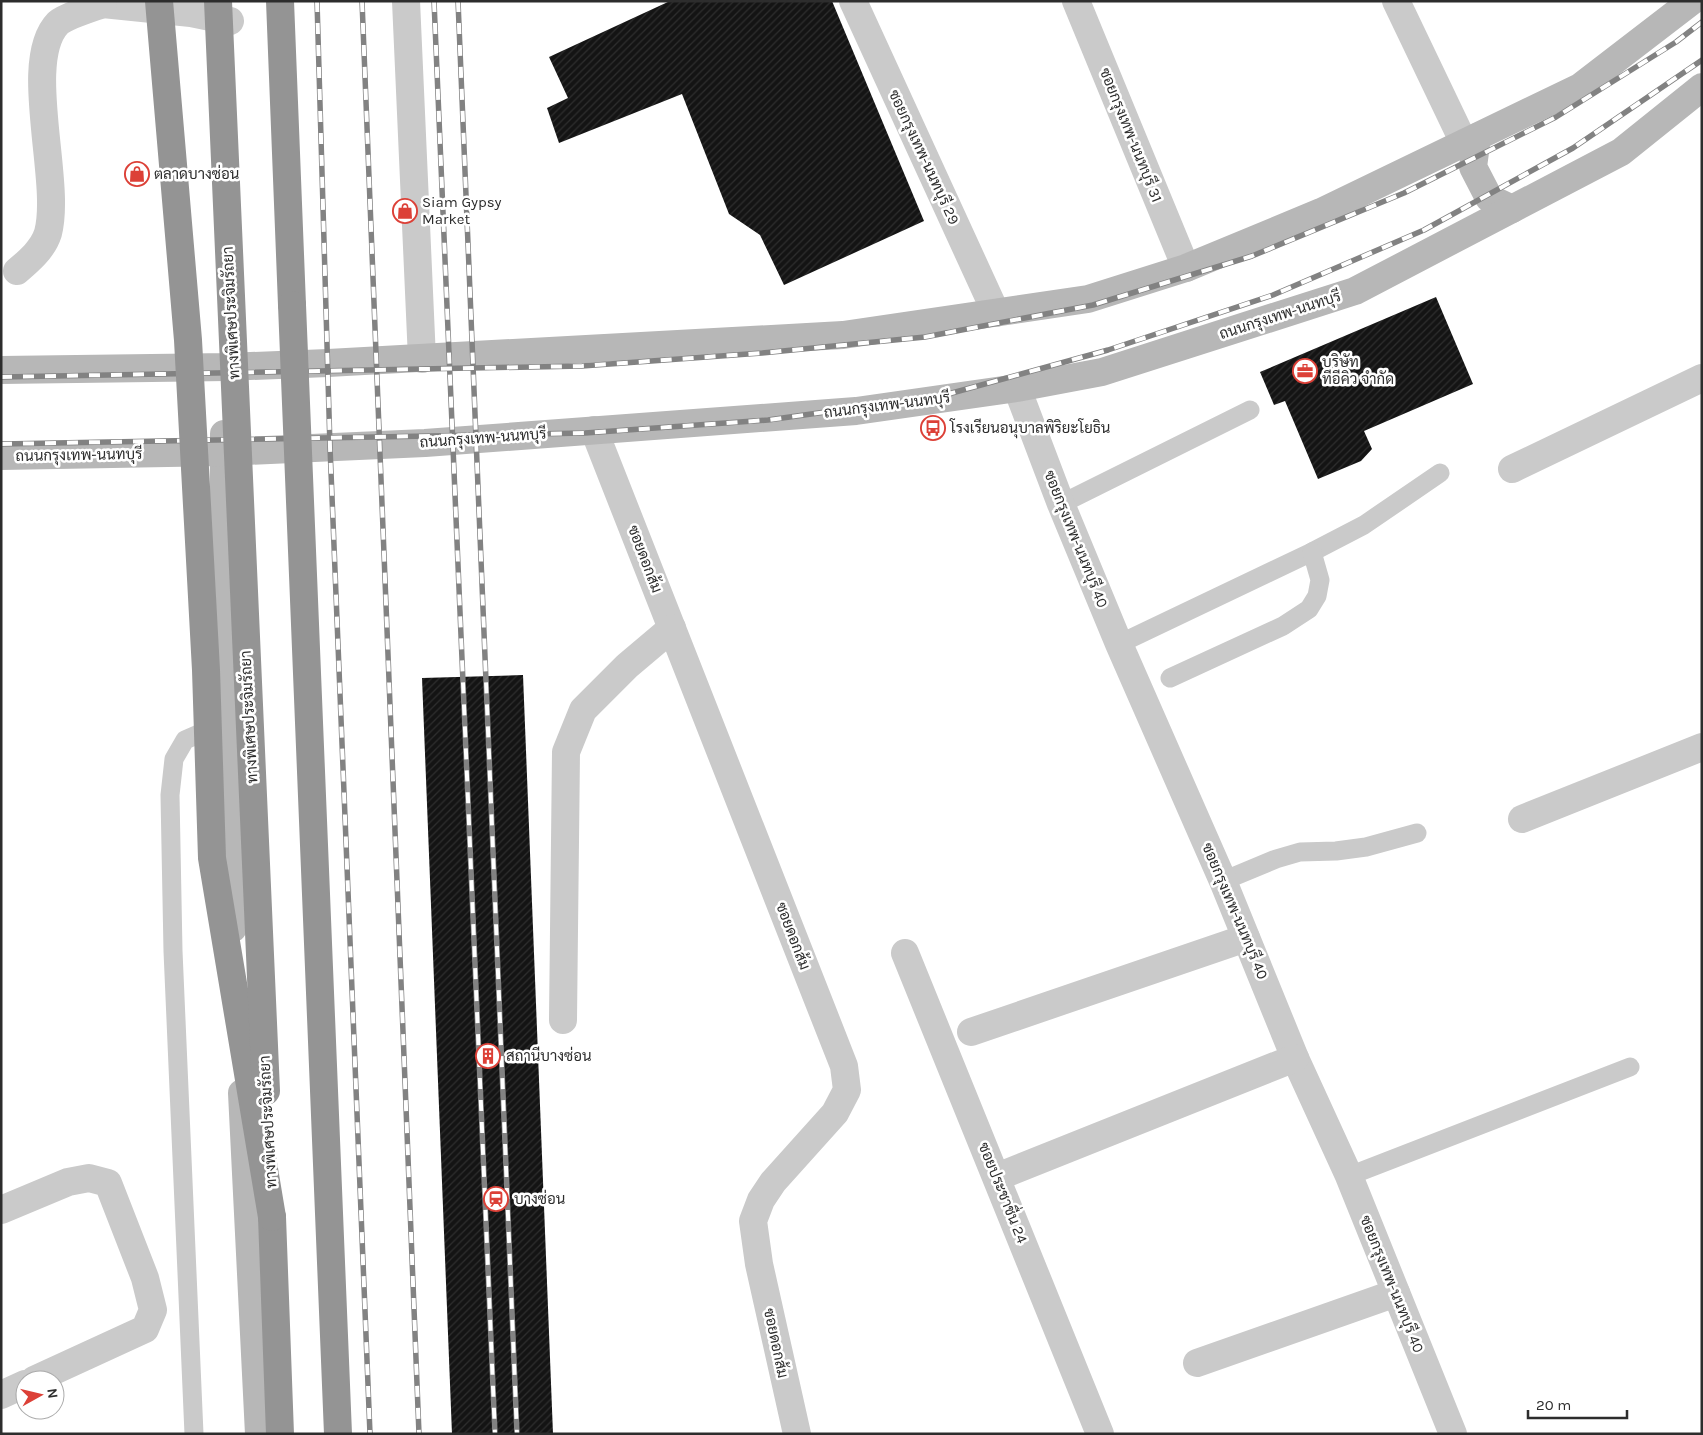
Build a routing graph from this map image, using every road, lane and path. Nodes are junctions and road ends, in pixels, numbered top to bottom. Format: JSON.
{"nodes":[{"id":1,"x":159,"y":1,"type":"edge"},
{"id":2,"x":280,"y":1,"type":"edge"},
{"id":3,"x":406,"y":1,"type":"edge"},
{"id":4,"x":853,"y":1,"type":"edge"},
{"id":5,"x":1076,"y":1,"type":"edge"},
{"id":6,"x":1396,"y":1,"type":"edge"},
{"id":7,"x":1692,"y":1,"type":"edge"},
{"id":8,"x":103,"y":2,"type":"edge"},
{"id":9,"x":226,"y":8,"type":"edge"},
{"id":10,"x":1702,"y":87,"type":"edge"},
{"id":11,"x":1470,"y":140,"type":"junction"},
{"id":12,"x":1512,"y":209,"type":"junction"},
{"id":13,"x":1186,"y":268,"type":"junction"},
{"id":14,"x":17,"y":271,"type":"dead end"},
{"id":15,"x":996,"y":313,"type":"junction"},
{"id":16,"x":422,"y":358,"type":"junction"},
{"id":17,"x":227,"y":367,"type":"junction"},
{"id":18,"x":1,"y":370,"type":"edge"},
{"id":19,"x":1702,"y":378,"type":"edge"},
{"id":20,"x":1017,"y":388,"type":"junction"},
{"id":21,"x":1250,"y":410,"type":"dead end"},
{"id":22,"x":594,"y":430,"type":"junction"},
{"id":23,"x":223,"y":452,"type":"junction"},
{"id":24,"x":1,"y":456,"type":"edge"},
{"id":25,"x":1512,"y":469,"type":"dead end"},
{"id":26,"x":1440,"y":473,"type":"dead end"},
{"id":27,"x":1061,"y":504,"type":"junction"},
{"id":28,"x":1312,"y":552,"type":"junction"},
{"id":29,"x":672,"y":628,"type":"junction"},
{"id":30,"x":1118,"y":644,"type":"junction"},
{"id":31,"x":1170,"y":678,"type":"dead end"},
{"id":32,"x":223,"y":723,"type":"junction"},
{"id":33,"x":1702,"y":747,"type":"edge"},
{"id":34,"x":1522,"y":819,"type":"dead end"},
{"id":35,"x":1416,"y":833,"type":"dead end"},
{"id":36,"x":1223,"y":881,"type":"junction"},
{"id":37,"x":1246,"y":938,"type":"junction"},
{"id":38,"x":905,"y":953,"type":"dead end"},
{"id":39,"x":563,"y":1020,"type":"dead end"},
{"id":40,"x":971,"y":1032,"type":"dead end"},
{"id":41,"x":1295,"y":1058,"type":"junction"},
{"id":42,"x":1630,"y":1067,"type":"dead end"},
{"id":43,"x":997,"y":1176,"type":"junction"},
{"id":44,"x":1349,"y":1176,"type":"junction"},
{"id":45,"x":1,"y":1210,"type":"edge"},
{"id":46,"x":272,"y":1217,"type":"junction"},
{"id":47,"x":1396,"y":1293,"type":"junction"},
{"id":48,"x":1197,"y":1363,"type":"dead end"},
{"id":49,"x":55,"y":1370,"type":"edge"},
{"id":50,"x":15,"y":1389,"type":"edge"},
{"id":51,"x":1,"y":1395,"type":"edge"},
{"id":52,"x":194,"y":1434,"type":"edge"},
{"id":53,"x":259,"y":1434,"type":"edge"},
{"id":54,"x":280,"y":1434,"type":"edge"},
{"id":55,"x":338,"y":1434,"type":"edge"},
{"id":56,"x":797,"y":1434,"type":"edge"},
{"id":57,"x":1100,"y":1434,"type":"edge"},
{"id":58,"x":1453,"y":1434,"type":"edge"}],
"edges":[{"from":1,"to":46,"type":"highway","bridge":true},
{"from":2,"to":55,"type":"highway","bridge":true},
{"from":3,"to":16,"type":"street"},
{"from":4,"to":15,"type":"street","name":"ซอยกรุงเทพ-นนทบุรี 29"},
{"from":5,"to":13,"type":"street","name":"ซอยกรุงเทพ-นนทบุรี 31"},
{"from":6,"to":11,"type":"street"},
{"from":7,"to":11,"type":"main road"},
{"from":8,"to":9,"type":"street"},
{"from":8,"to":14,"type":"street"},
{"from":9,"to":17,"type":"main road"},
{"from":9,"to":46,"type":"highway","name":"ทางพิเศษประจิมรัถยา","bridge":true},
{"from":10,"to":12,"type":"main road","name":"ถนนกรุงเทพ-นนทบุรี"},
{"from":11,"to":12,"type":"main road"},
{"from":11,"to":13,"type":"main road"},
{"from":12,"to":20,"type":"main road","name":"ถนนกรุงเทพ-นนทบุรี"},
{"from":13,"to":15,"type":"main road"},
{"from":15,"to":16,"type":"main road"},
{"from":16,"to":17,"type":"main road"},
{"from":17,"to":18,"type":"main road"},
{"from":17,"to":23,"type":"main road"},
{"from":19,"to":25,"type":"street"},
{"from":20,"to":22,"type":"main road","name":"ถนนกรุงเทพ-นนทบุรี"},
{"from":20,"to":27,"type":"street","name":"ซอยกรุงเทพ-นนทบุรี 40"},
{"from":21,"to":27,"type":"lane"},
{"from":22,"to":23,"type":"main road","name":"ถนนกรุงเทพ-นนทบุรี"},
{"from":22,"to":29,"type":"street","name":"ซอยดอกส้ม"},
{"from":23,"to":24,"type":"main road","name":"ถนนกรุงเทพ-นนทบุรี"},
{"from":23,"to":32,"type":"main road"},
{"from":26,"to":28,"type":"lane"},
{"from":27,"to":30,"type":"street","name":"ซอยกรุงเทพ-นนทบุรี 40"},
{"from":28,"to":30,"type":"lane"},
{"from":28,"to":31,"type":"lane"},
{"from":29,"to":39,"type":"street"},
{"from":29,"to":56,"type":"street","name":"ซอยดอกส้ม"},
{"from":30,"to":36,"type":"street","name":"ซอยกรุงเทพ-นนทบุรี 40"},
{"from":32,"to":52,"type":"lane"},
{"from":32,"to":53,"type":"main road"},
{"from":33,"to":34,"type":"street"},
{"from":35,"to":36,"type":"lane"},
{"from":36,"to":37,"type":"street","name":"ซอยกรุงเทพ-นนทบุรี 40"},
{"from":37,"to":40,"type":"street"},
{"from":37,"to":41,"type":"street","name":"ซอยกรุงเทพ-นนทบุรี 40"},
{"from":38,"to":43,"type":"street","name":"ซอยประชาชื่น 24"},
{"from":41,"to":43,"type":"street"},
{"from":41,"to":44,"type":"street","name":"ซอยกรุงเทพ-นนทบุรี 40"},
{"from":42,"to":44,"type":"lane"},
{"from":43,"to":57,"type":"street","name":"ซอยประชาชื่น 24"},
{"from":44,"to":47,"type":"street","name":"ซอยกรุงเทพ-นนทบุรี 40"},
{"from":45,"to":49,"type":"street"},
{"from":46,"to":54,"type":"highway","name":"ทางพิเศษประจิมรัถยา"},
{"from":47,"to":48,"type":"street"},
{"from":47,"to":58,"type":"street","name":"ซอยกรุงเทพ-นนทบุรี 40"},
{"from":50,"to":51,"type":"street"}]}
